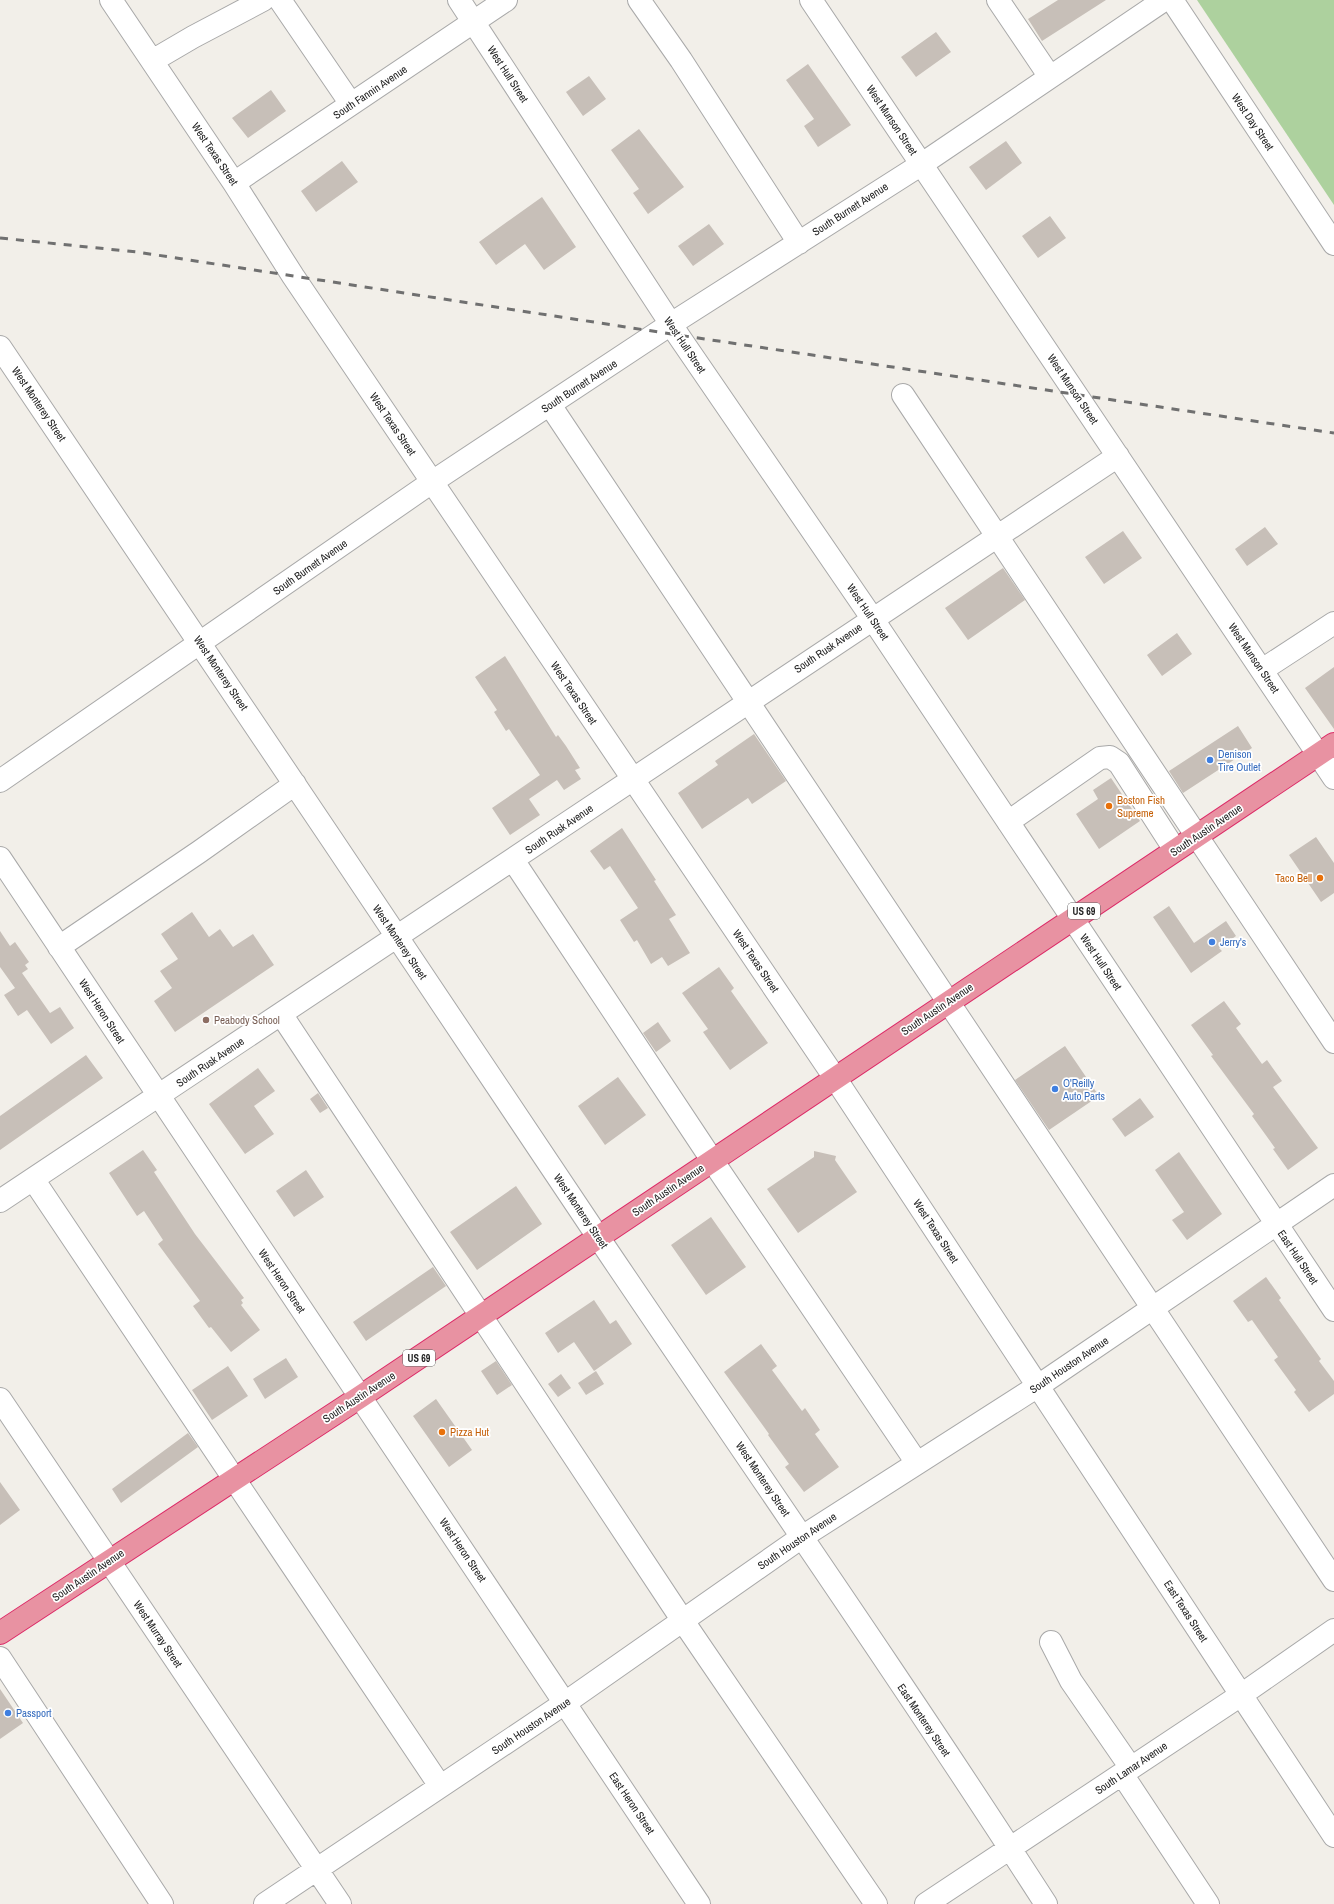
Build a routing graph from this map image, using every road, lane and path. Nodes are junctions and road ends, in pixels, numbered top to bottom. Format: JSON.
{"nodes":[{"id":1,"x":111,"y":0,"type":"edge"},
{"id":2,"x":263,"y":0,"type":"edge"},
{"id":3,"x":280,"y":0,"type":"edge"},
{"id":4,"x":459,"y":0,"type":"edge"},
{"id":5,"x":506,"y":0,"type":"edge"},
{"id":6,"x":639,"y":0,"type":"edge"},
{"id":7,"x":811,"y":0,"type":"edge"},
{"id":8,"x":998,"y":0,"type":"edge"},
{"id":9,"x":1164,"y":0,"type":"edge"},
{"id":10,"x":1172,"y":0,"type":"edge"},
{"id":11,"x":474,"y":22,"type":"junction"},
{"id":12,"x":152,"y":61,"type":"junction"},
{"id":13,"x":1050,"y":77,"type":"junction"},
{"id":14,"x":351,"y":104,"type":"junction"},
{"id":15,"x":922,"y":164,"type":"junction"},
{"id":16,"x":234,"y":183,"type":"junction"},
{"id":17,"x":799,"y":242,"type":"junction"},
{"id":18,"x":1334,"y":244,"type":"edge"},
{"id":19,"x":671,"y":324,"type":"junction"},
{"id":20,"x":0,"y":347,"type":"edge"},
{"id":21,"x":903,"y":395,"type":"dead end"},
{"id":22,"x":550,"y":405,"type":"junction"},
{"id":23,"x":1118,"y":456,"type":"junction"},
{"id":24,"x":432,"y":482,"type":"junction"},
{"id":25,"x":997,"y":536,"type":"junction"},
{"id":26,"x":872,"y":618,"type":"junction"},
{"id":27,"x":1334,"y":624,"type":"edge"},
{"id":28,"x":201,"y":643,"type":"junction"},
{"id":29,"x":1262,"y":670,"type":"junction"},
{"id":30,"x":748,"y":702,"type":"junction"},
{"id":31,"x":1326,"y":749,"type":"edge"},
{"id":32,"x":1334,"y":778,"type":"edge"},
{"id":33,"x":633,"y":780,"type":"junction"},
{"id":34,"x":0,"y":781,"type":"edge"},
{"id":35,"x":295,"y":784,"type":"junction"},
{"id":36,"x":1008,"y":822,"type":"junction"},
{"id":37,"x":1197,"y":836,"type":"junction"},
{"id":38,"x":1175,"y":850,"type":"junction"},
{"id":39,"x":0,"y":858,"type":"edge"},
{"id":40,"x":513,"y":860,"type":"junction"},
{"id":41,"x":1073,"y":919,"type":"junction"},
{"id":42,"x":397,"y":937,"type":"junction"},
{"id":43,"x":59,"y":946,"type":"junction"},
{"id":44,"x":948,"y":1002,"type":"junction"},
{"id":45,"x":281,"y":1014,"type":"junction"},
{"id":46,"x":1334,"y":1042,"type":"edge"},
{"id":47,"x":835,"y":1078,"type":"junction"},
{"id":48,"x":158,"y":1096,"type":"junction"},
{"id":49,"x":712,"y":1160,"type":"junction"},
{"id":50,"x":33,"y":1179,"type":"junction"},
{"id":51,"x":1334,"y":1185,"type":"edge"},
{"id":52,"x":0,"y":1201,"type":"edge"},
{"id":53,"x":1276,"y":1225,"type":"junction"},
{"id":54,"x":598,"y":1237,"type":"junction"},
{"id":55,"x":1152,"y":1308,"type":"junction"},
{"id":56,"x":1334,"y":1310,"type":"edge"},
{"id":57,"x":482,"y":1315,"type":"junction"},
{"id":58,"x":1038,"y":1386,"type":"junction"},
{"id":59,"x":360,"y":1397,"type":"junction"},
{"id":60,"x":0,"y":1399,"type":"edge"},
{"id":61,"x":917,"y":1463,"type":"junction"},
{"id":62,"x":234,"y":1479,"type":"junction"},
{"id":63,"x":802,"y":1537,"type":"junction"},
{"id":64,"x":109,"y":1561,"type":"junction"},
{"id":65,"x":1334,"y":1580,"type":"edge"},
{"id":66,"x":683,"y":1620,"type":"junction"},
{"id":67,"x":1334,"y":1630,"type":"edge"},
{"id":68,"x":0,"y":1634,"type":"edge"},
{"id":69,"x":1051,"y":1642,"type":"dead end"},
{"id":70,"x":0,"y":1658,"type":"edge"},
{"id":71,"x":1241,"y":1695,"type":"junction"},
{"id":72,"x":565,"y":1703,"type":"junction"},
{"id":73,"x":1126,"y":1771,"type":"junction"},
{"id":74,"x":440,"y":1786,"type":"junction"},
{"id":75,"x":1334,"y":1836,"type":"edge"},
{"id":76,"x":1010,"y":1849,"type":"junction"},
{"id":77,"x":316,"y":1868,"type":"junction"},
{"id":78,"x":162,"y":1904,"type":"edge"},
{"id":79,"x":265,"y":1904,"type":"edge"},
{"id":80,"x":340,"y":1904,"type":"edge"},
{"id":81,"x":699,"y":1904,"type":"edge"},
{"id":82,"x":876,"y":1904,"type":"edge"},
{"id":83,"x":926,"y":1904,"type":"edge"},
{"id":84,"x":1046,"y":1904,"type":"edge"},
{"id":85,"x":1208,"y":1904,"type":"edge"}],
"edges":[{"from":1,"to":12,"type":"street","name":"West Texas Street"},
{"from":2,"to":12,"type":"street"},
{"from":3,"to":14,"type":"street"},
{"from":4,"to":11,"type":"street","name":"West Hull Street"},
{"from":5,"to":11,"type":"street","name":"South Fannin Avenue"},
{"from":6,"to":17,"type":"street"},
{"from":7,"to":15,"type":"street","name":"West Munson Street"},
{"from":8,"to":13,"type":"street"},
{"from":9,"to":13,"type":"street","name":"South Burnett Avenue"},
{"from":10,"to":18,"type":"street","name":"West Day Street"},
{"from":11,"to":14,"type":"street","name":"South Fannin Avenue"},
{"from":11,"to":19,"type":"street","name":"West Hull Street"},
{"from":12,"to":16,"type":"street","name":"West Texas Street"},
{"from":13,"to":15,"type":"street","name":"South Burnett Avenue"},
{"from":14,"to":16,"type":"street","name":"South Fannin Avenue"},
{"from":15,"to":17,"type":"street","name":"South Burnett Avenue"},
{"from":15,"to":23,"type":"street","name":"West Munson Street"},
{"from":16,"to":24,"type":"street","name":"West Texas Street"},
{"from":17,"to":19,"type":"street","name":"South Burnett Avenue"},
{"from":19,"to":22,"type":"street","name":"South Burnett Avenue"},
{"from":19,"to":26,"type":"street","name":"West Hull Street"},
{"from":20,"to":28,"type":"street","name":"West Monterey Street"},
{"from":21,"to":25,"type":"street"},
{"from":22,"to":24,"type":"street","name":"South Burnett Avenue"},
{"from":22,"to":30,"type":"street"},
{"from":23,"to":25,"type":"street","name":"South Rusk Avenue"},
{"from":23,"to":29,"type":"street","name":"West Munson Street"},
{"from":24,"to":28,"type":"street","name":"South Burnett Avenue"},
{"from":24,"to":33,"type":"street","name":"West Texas Street"},
{"from":25,"to":26,"type":"street","name":"South Rusk Avenue"},
{"from":25,"to":37,"type":"street"},
{"from":26,"to":30,"type":"street","name":"South Rusk Avenue"},
{"from":26,"to":36,"type":"street","name":"West Hull Street"},
{"from":27,"to":29,"type":"street"},
{"from":28,"to":34,"type":"street","name":"South Burnett Avenue"},
{"from":28,"to":35,"type":"street","name":"West Monterey Street"},
{"from":29,"to":31,"type":"street","name":"West Munson Street"},
{"from":30,"to":33,"type":"street","name":"South Rusk Avenue"},
{"from":30,"to":44,"type":"street"},
{"from":31,"to":32,"type":"street","name":"West Munson Street"},
{"from":31,"to":37,"type":"highway","name":"South Austin Avenue","number":"US 69"},
{"from":33,"to":40,"type":"street","name":"South Rusk Avenue"},
{"from":33,"to":47,"type":"street","name":"West Texas Street"},
{"from":35,"to":42,"type":"street","name":"West Monterey Street"},
{"from":35,"to":43,"type":"street"},
{"from":36,"to":38,"type":"street"},
{"from":36,"to":41,"type":"street","name":"West Hull Street"},
{"from":37,"to":38,"type":"highway","name":"South Austin Avenue","number":"US 69"},
{"from":37,"to":46,"type":"street"},
{"from":38,"to":41,"type":"highway","name":"South Austin Avenue","number":"US 69"},
{"from":39,"to":43,"type":"street","name":"West Heron Street"},
{"from":40,"to":42,"type":"street","name":"South Rusk Avenue"},
{"from":40,"to":49,"type":"street"},
{"from":41,"to":44,"type":"highway","name":"South Austin Avenue","number":"US 69"},
{"from":41,"to":53,"type":"street","name":"West Hull Street"},
{"from":42,"to":45,"type":"street","name":"South Rusk Avenue"},
{"from":42,"to":54,"type":"street","name":"West Monterey Street"},
{"from":43,"to":48,"type":"street","name":"West Heron Street"},
{"from":44,"to":47,"type":"highway","name":"South Austin Avenue","number":"US 69"},
{"from":44,"to":55,"type":"street"},
{"from":45,"to":48,"type":"street","name":"South Rusk Avenue"},
{"from":45,"to":57,"type":"street"},
{"from":47,"to":49,"type":"highway","name":"South Austin Avenue","number":"US 69"},
{"from":47,"to":58,"type":"street","name":"West Texas Street"},
{"from":48,"to":50,"type":"street","name":"South Rusk Avenue"},
{"from":48,"to":59,"type":"street","name":"West Heron Street"},
{"from":49,"to":54,"type":"highway","name":"South Austin Avenue","number":"US 69"},
{"from":49,"to":61,"type":"street"},
{"from":50,"to":52,"type":"street","name":"South Rusk Avenue"},
{"from":50,"to":62,"type":"street"},
{"from":51,"to":53,"type":"street","name":"South Houston Avenue"},
{"from":53,"to":55,"type":"street","name":"South Houston Avenue"},
{"from":53,"to":56,"type":"street","name":"East Hull Street"},
{"from":54,"to":57,"type":"highway","name":"South Austin Avenue","number":"US 69"},
{"from":54,"to":63,"type":"street","name":"West Monterey Street"},
{"from":55,"to":58,"type":"street","name":"South Houston Avenue"},
{"from":55,"to":65,"type":"street"},
{"from":57,"to":59,"type":"highway","name":"South Austin Avenue","number":"US 69"},
{"from":57,"to":66,"type":"street"},
{"from":58,"to":61,"type":"street","name":"South Houston Avenue"},
{"from":58,"to":71,"type":"street","name":"East Texas Street"},
{"from":59,"to":62,"type":"highway","name":"South Austin Avenue","number":"US 69"},
{"from":59,"to":72,"type":"street","name":"West Heron Street"},
{"from":60,"to":64,"type":"street","name":"West Murray Street"},
{"from":61,"to":63,"type":"street","name":"South Houston Avenue"},
{"from":62,"to":64,"type":"highway","name":"South Austin Avenue","number":"US 69"},
{"from":62,"to":74,"type":"street"},
{"from":63,"to":66,"type":"street","name":"South Houston Avenue"},
{"from":63,"to":76,"type":"street","name":"East Monterey Street"},
{"from":64,"to":68,"type":"highway","name":"South Austin Avenue","number":"US 69"},
{"from":64,"to":77,"type":"street","name":"West Murray Street"},
{"from":66,"to":72,"type":"street","name":"South Houston Avenue"},
{"from":66,"to":82,"type":"street"},
{"from":67,"to":71,"type":"street","name":"South Lamar Avenue"},
{"from":69,"to":73,"type":"street"},
{"from":70,"to":78,"type":"street"},
{"from":71,"to":73,"type":"street","name":"South Lamar Avenue"},
{"from":71,"to":75,"type":"street","name":"East Texas Street"},
{"from":72,"to":74,"type":"street","name":"South Houston Avenue"},
{"from":72,"to":81,"type":"street","name":"East Heron Street"},
{"from":73,"to":76,"type":"street","name":"South Lamar Avenue"},
{"from":73,"to":85,"type":"street"},
{"from":74,"to":77,"type":"street","name":"South Houston Avenue"},
{"from":76,"to":83,"type":"street","name":"South Lamar Avenue"},
{"from":76,"to":84,"type":"street","name":"East Monterey Street"},
{"from":77,"to":79,"type":"street","name":"South Houston Avenue"},
{"from":77,"to":80,"type":"street","name":"West Murray Street"}]}
